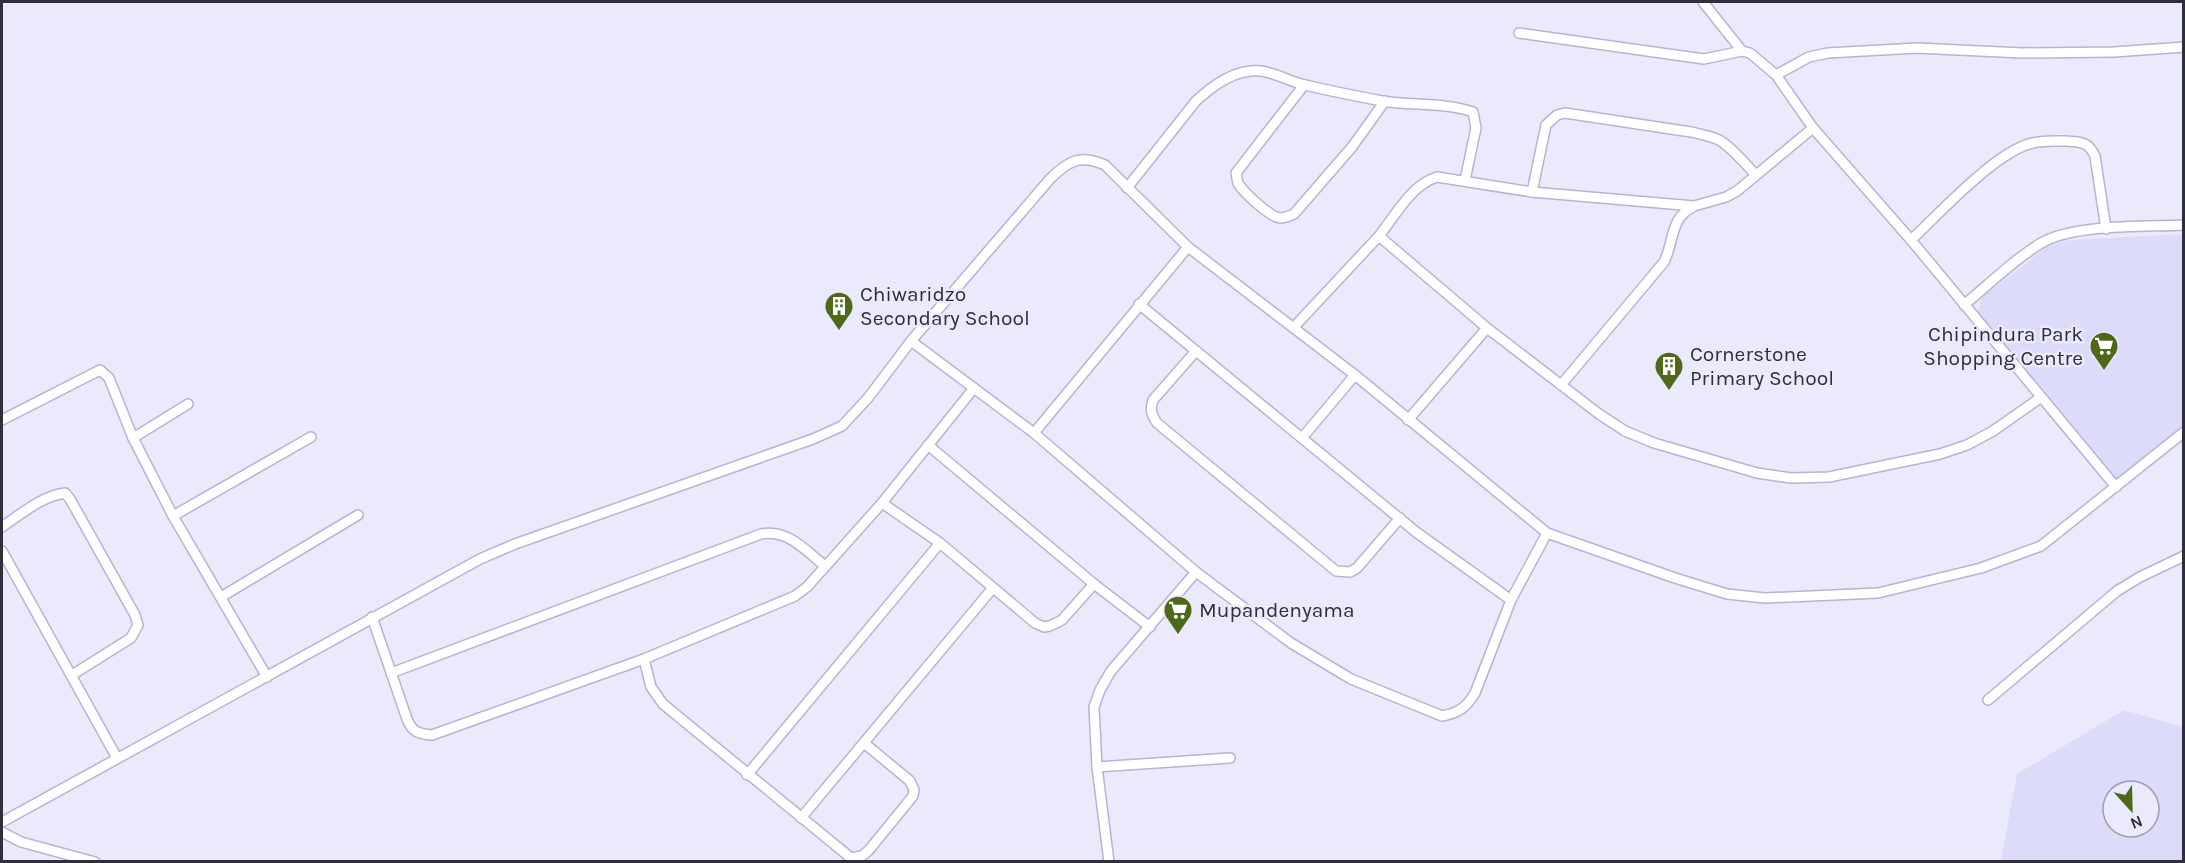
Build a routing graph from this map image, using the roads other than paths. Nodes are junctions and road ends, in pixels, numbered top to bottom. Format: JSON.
{"nodes":[{"id":1,"x":1703,"y":2,"type":"edge"},
{"id":2,"x":1519,"y":33,"type":"dead end"},
{"id":3,"x":2184,"y":47,"type":"edge"},
{"id":4,"x":1742,"y":51,"type":"junction"},
{"id":5,"x":1776,"y":75,"type":"junction"},
{"id":6,"x":1304,"y":85,"type":"junction"},
{"id":7,"x":1385,"y":101,"type":"junction"},
{"id":8,"x":1813,"y":128,"type":"junction"},
{"id":9,"x":1756,"y":175,"type":"junction"},
{"id":10,"x":1465,"y":180,"type":"junction"},
{"id":11,"x":1128,"y":188,"type":"junction"},
{"id":12,"x":1532,"y":192,"type":"junction"},
{"id":13,"x":1694,"y":206,"type":"junction"},
{"id":14,"x":2184,"y":225,"type":"edge"},
{"id":15,"x":2106,"y":229,"type":"junction"},
{"id":16,"x":1379,"y":236,"type":"junction"},
{"id":17,"x":1911,"y":240,"type":"junction"},
{"id":18,"x":1188,"y":247,"type":"junction"},
{"id":19,"x":1140,"y":304,"type":"junction"},
{"id":20,"x":1964,"y":305,"type":"junction"},
{"id":21,"x":1294,"y":327,"type":"junction"},
{"id":22,"x":1487,"y":328,"type":"junction"},
{"id":23,"x":911,"y":341,"type":"junction"},
{"id":24,"x":1196,"y":351,"type":"junction"},
{"id":25,"x":1355,"y":375,"type":"junction"},
{"id":26,"x":1561,"y":385,"type":"junction"},
{"id":27,"x":974,"y":388,"type":"junction"},
{"id":28,"x":2040,"y":398,"type":"junction"},
{"id":29,"x":188,"y":404,"type":"dead end"},
{"id":30,"x":2,"y":420,"type":"edge"},
{"id":31,"x":1408,"y":420,"type":"junction"},
{"id":32,"x":2184,"y":432,"type":"edge"},
{"id":33,"x":1034,"y":433,"type":"junction"},
{"id":34,"x":311,"y":437,"type":"dead end"},
{"id":35,"x":133,"y":438,"type":"junction"},
{"id":36,"x":1302,"y":438,"type":"junction"},
{"id":37,"x":928,"y":445,"type":"junction"},
{"id":38,"x":2116,"y":487,"type":"junction"},
{"id":39,"x":882,"y":503,"type":"junction"},
{"id":40,"x":357,"y":515,"type":"dead end"},
{"id":41,"x":173,"y":516,"type":"junction"},
{"id":42,"x":1400,"y":518,"type":"junction"},
{"id":43,"x":2,"y":526,"type":"edge"},
{"id":44,"x":1547,"y":533,"type":"junction"},
{"id":45,"x":940,"y":543,"type":"junction"},
{"id":46,"x":2,"y":551,"type":"edge"},
{"id":47,"x":2184,"y":556,"type":"edge"},
{"id":48,"x":825,"y":566,"type":"junction"},
{"id":49,"x":1196,"y":572,"type":"junction"},
{"id":50,"x":1094,"y":584,"type":"junction"},
{"id":51,"x":992,"y":589,"type":"junction"},
{"id":52,"x":221,"y":597,"type":"junction"},
{"id":53,"x":1511,"y":600,"type":"junction"},
{"id":54,"x":372,"y":617,"type":"junction"},
{"id":55,"x":1150,"y":627,"type":"junction"},
{"id":56,"x":644,"y":659,"type":"junction"},
{"id":57,"x":391,"y":673,"type":"junction"},
{"id":58,"x":72,"y":675,"type":"junction"},
{"id":59,"x":267,"y":677,"type":"junction"},
{"id":60,"x":1988,"y":700,"type":"dead end"},
{"id":61,"x":864,"y":743,"type":"junction"},
{"id":62,"x":117,"y":758,"type":"junction"},
{"id":63,"x":1230,"y":758,"type":"dead end"},
{"id":64,"x":1097,"y":767,"type":"junction"},
{"id":65,"x":747,"y":775,"type":"junction"},
{"id":66,"x":801,"y":818,"type":"junction"},
{"id":67,"x":2,"y":822,"type":"edge"},
{"id":68,"x":2,"y":832,"type":"edge"},
{"id":69,"x":95,"y":861,"type":"edge"},
{"id":70,"x":1109,"y":861,"type":"edge"}],
"edges":[{"from":1,"to":4,"type":"street"},
{"from":2,"to":4,"type":"street"},
{"from":3,"to":5,"type":"street"},
{"from":4,"to":5,"type":"street"},
{"from":5,"to":8,"type":"street"},
{"from":6,"to":7,"type":"street"},
{"from":6,"to":7,"type":"street"},
{"from":6,"to":11,"type":"street"},
{"from":7,"to":10,"type":"street"},
{"from":8,"to":9,"type":"street"},
{"from":8,"to":17,"type":"street"},
{"from":9,"to":12,"type":"street"},
{"from":9,"to":13,"type":"street"},
{"from":10,"to":12,"type":"street"},
{"from":10,"to":16,"type":"street"},
{"from":11,"to":18,"type":"street"},
{"from":11,"to":23,"type":"street"},
{"from":12,"to":13,"type":"street"},
{"from":13,"to":26,"type":"street"},
{"from":14,"to":15,"type":"street"},
{"from":15,"to":17,"type":"street"},
{"from":15,"to":20,"type":"street"},
{"from":16,"to":21,"type":"street"},
{"from":16,"to":22,"type":"street"},
{"from":17,"to":20,"type":"street"},
{"from":18,"to":19,"type":"street"},
{"from":18,"to":21,"type":"street"},
{"from":19,"to":24,"type":"street"},
{"from":19,"to":33,"type":"street"},
{"from":20,"to":28,"type":"street"},
{"from":21,"to":25,"type":"street"},
{"from":22,"to":26,"type":"street"},
{"from":22,"to":31,"type":"street"},
{"from":23,"to":27,"type":"street"},
{"from":23,"to":54,"type":"street"},
{"from":24,"to":36,"type":"street"},
{"from":24,"to":42,"type":"street"},
{"from":25,"to":31,"type":"street"},
{"from":25,"to":36,"type":"street"},
{"from":26,"to":28,"type":"street"},
{"from":27,"to":33,"type":"street"},
{"from":27,"to":37,"type":"street"},
{"from":28,"to":38,"type":"street"},
{"from":29,"to":35,"type":"street"},
{"from":30,"to":35,"type":"street"},
{"from":31,"to":44,"type":"street"},
{"from":32,"to":38,"type":"street"},
{"from":33,"to":49,"type":"street"},
{"from":34,"to":41,"type":"street"},
{"from":35,"to":41,"type":"street"},
{"from":36,"to":42,"type":"street"},
{"from":37,"to":39,"type":"street"},
{"from":37,"to":50,"type":"street"},
{"from":38,"to":44,"type":"street"},
{"from":39,"to":45,"type":"street"},
{"from":39,"to":48,"type":"street"},
{"from":40,"to":52,"type":"street"},
{"from":41,"to":52,"type":"street"},
{"from":42,"to":53,"type":"street"},
{"from":43,"to":58,"type":"street"},
{"from":44,"to":53,"type":"street"},
{"from":45,"to":51,"type":"street"},
{"from":45,"to":65,"type":"street"},
{"from":46,"to":58,"type":"street"},
{"from":47,"to":60,"type":"street"},
{"from":48,"to":56,"type":"street"},
{"from":48,"to":57,"type":"street"},
{"from":49,"to":53,"type":"street"},
{"from":49,"to":55,"type":"street"},
{"from":50,"to":51,"type":"street"},
{"from":50,"to":55,"type":"street"},
{"from":51,"to":61,"type":"street"},
{"from":52,"to":59,"type":"street"},
{"from":54,"to":57,"type":"street"},
{"from":54,"to":59,"type":"street"},
{"from":55,"to":64,"type":"street"},
{"from":56,"to":57,"type":"street"},
{"from":56,"to":65,"type":"street"},
{"from":58,"to":62,"type":"street"},
{"from":59,"to":62,"type":"street"},
{"from":61,"to":66,"type":"street"},
{"from":61,"to":66,"type":"street"},
{"from":62,"to":67,"type":"street"},
{"from":63,"to":64,"type":"street"},
{"from":64,"to":70,"type":"street"},
{"from":65,"to":66,"type":"street"},
{"from":68,"to":69,"type":"street"}]}
